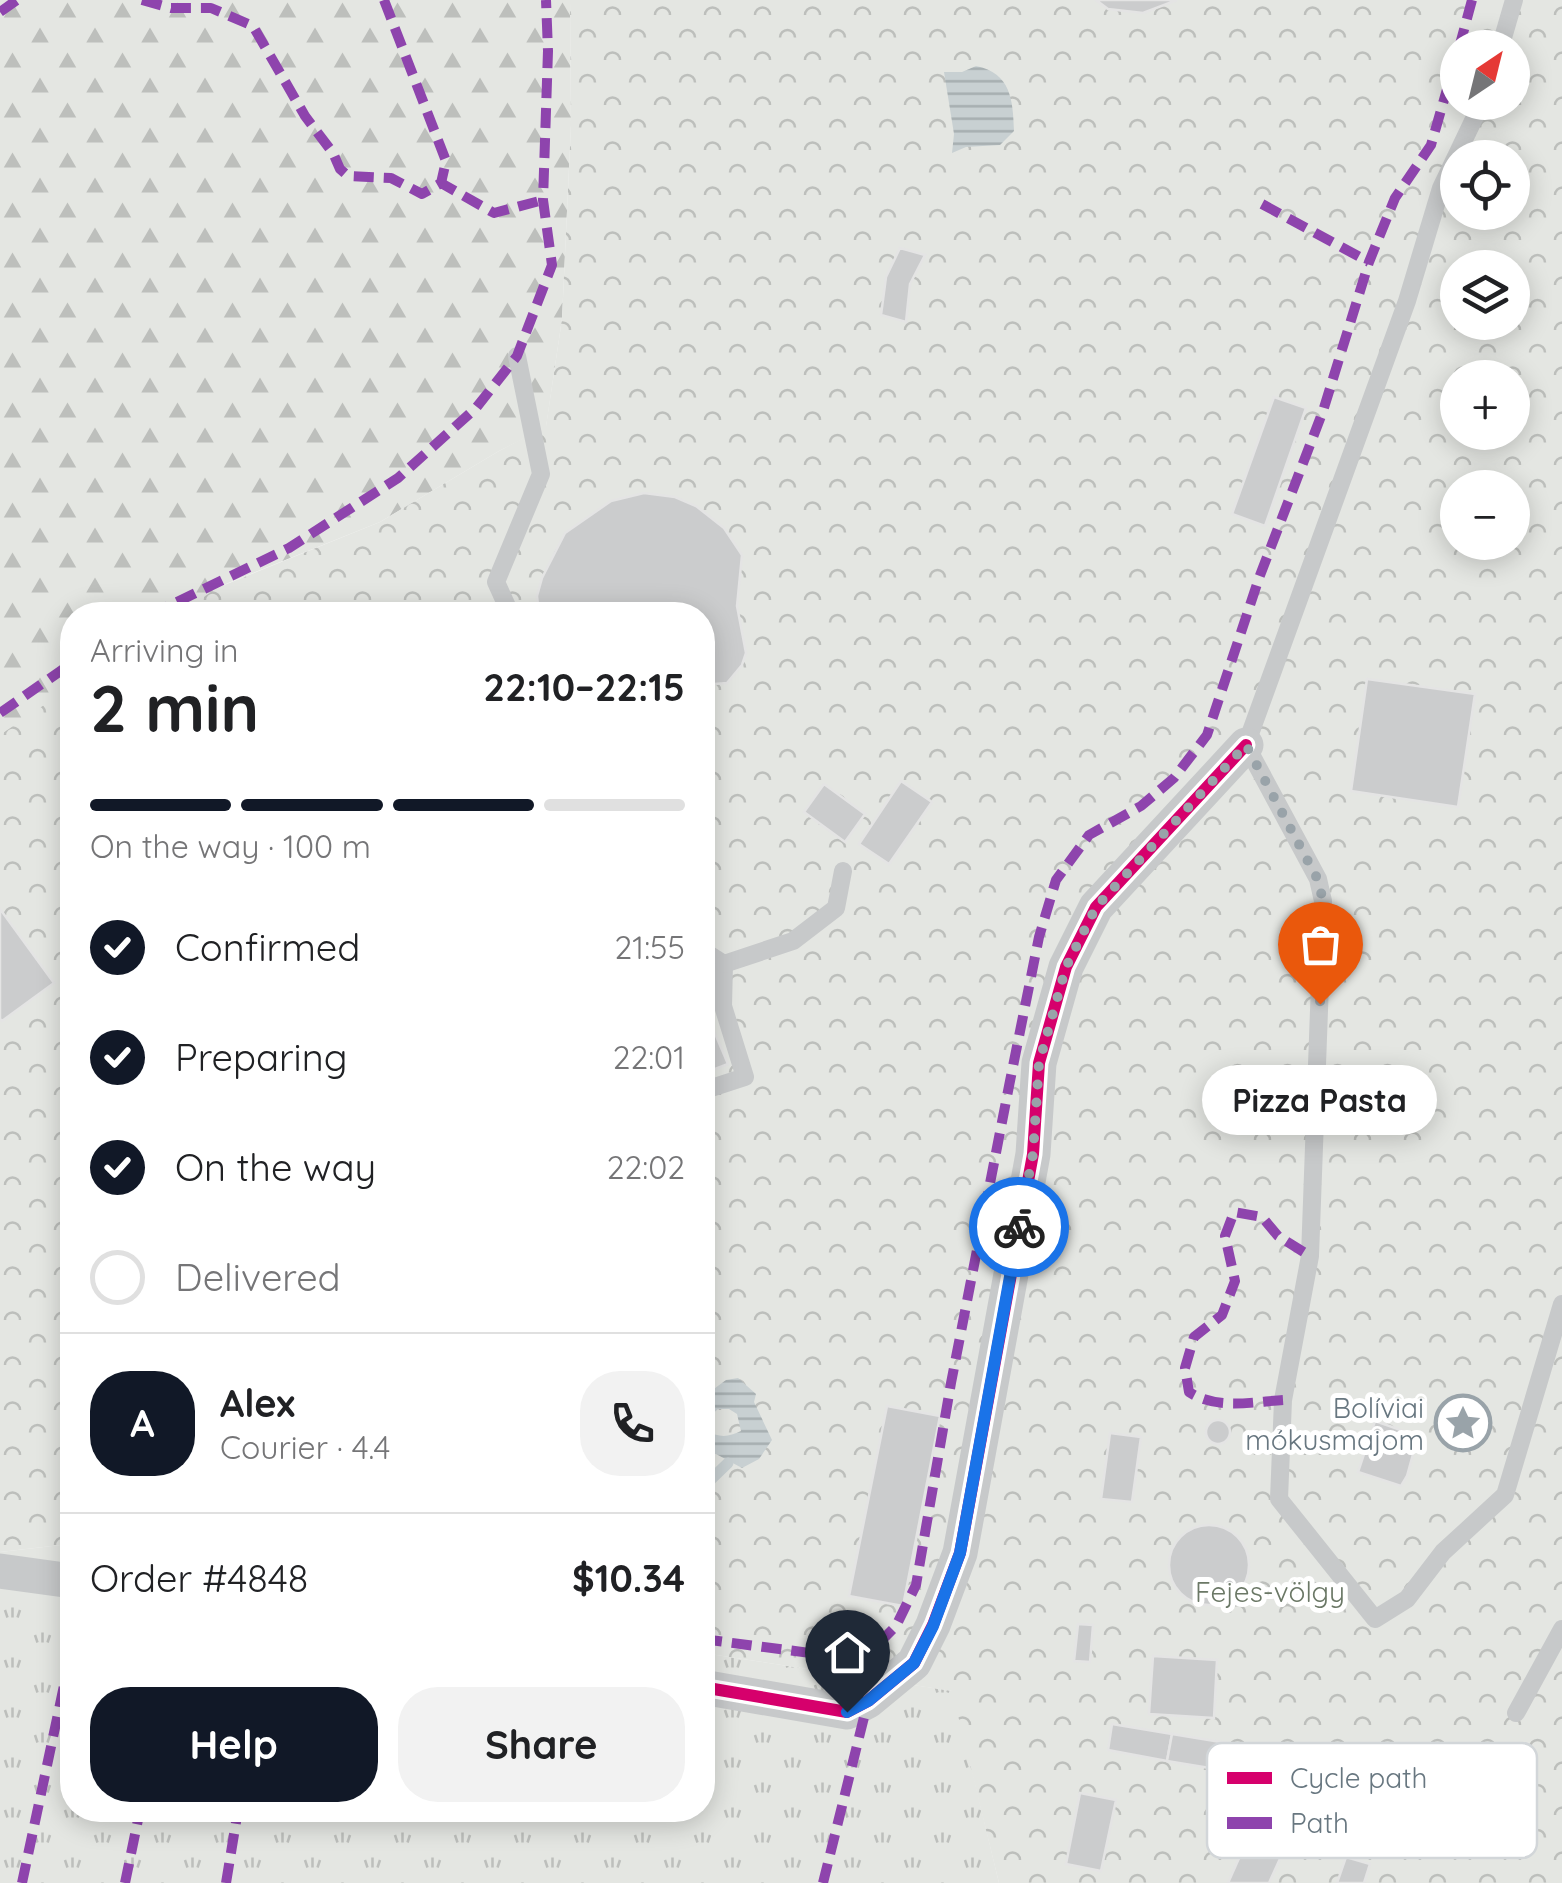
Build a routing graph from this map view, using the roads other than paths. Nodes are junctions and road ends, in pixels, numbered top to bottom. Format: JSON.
{"nodes":[{"id":1,"x":1514,"y":0,"type":"edge"},
{"id":2,"x":1505,"y":30,"type":"edge"},
{"id":3,"x":1473,"y":120,"type":"edge"},
{"id":4,"x":517,"y":356,"type":"dead end"},
{"id":5,"x":505,"y":602,"type":"edge"},
{"id":6,"x":1246,"y":745,"type":"junction"},
{"id":7,"x":843,"y":871,"type":"dead end"},
{"id":8,"x":715,"y":958,"type":"edge"},
{"id":9,"x":724,"y":964,"type":"junction"},
{"id":10,"x":715,"y":1086,"type":"edge"},
{"id":11,"x":1562,"y":1304,"type":"edge"},
{"id":12,"x":0,"y":1571,"type":"edge"},
{"id":13,"x":60,"y":1578,"type":"edge"},
{"id":14,"x":1562,"y":1629,"type":"edge"},
{"id":15,"x":715,"y":1690,"type":"edge"},
{"id":16,"x":1516,"y":1713,"type":"dead end"}],
"edges":[{"from":1,"to":2,"type":"lane"},
{"from":3,"to":6,"type":"lane"},
{"from":4,"to":5,"type":"lane"},
{"from":6,"to":11,"type":"lane"},
{"from":6,"to":15,"type":"street"},
{"from":7,"to":9,"type":"lane"},
{"from":8,"to":9,"type":"lane"},
{"from":9,"to":10,"type":"lane"},
{"from":12,"to":13,"type":"street"},
{"from":14,"to":16,"type":"lane"}]}
